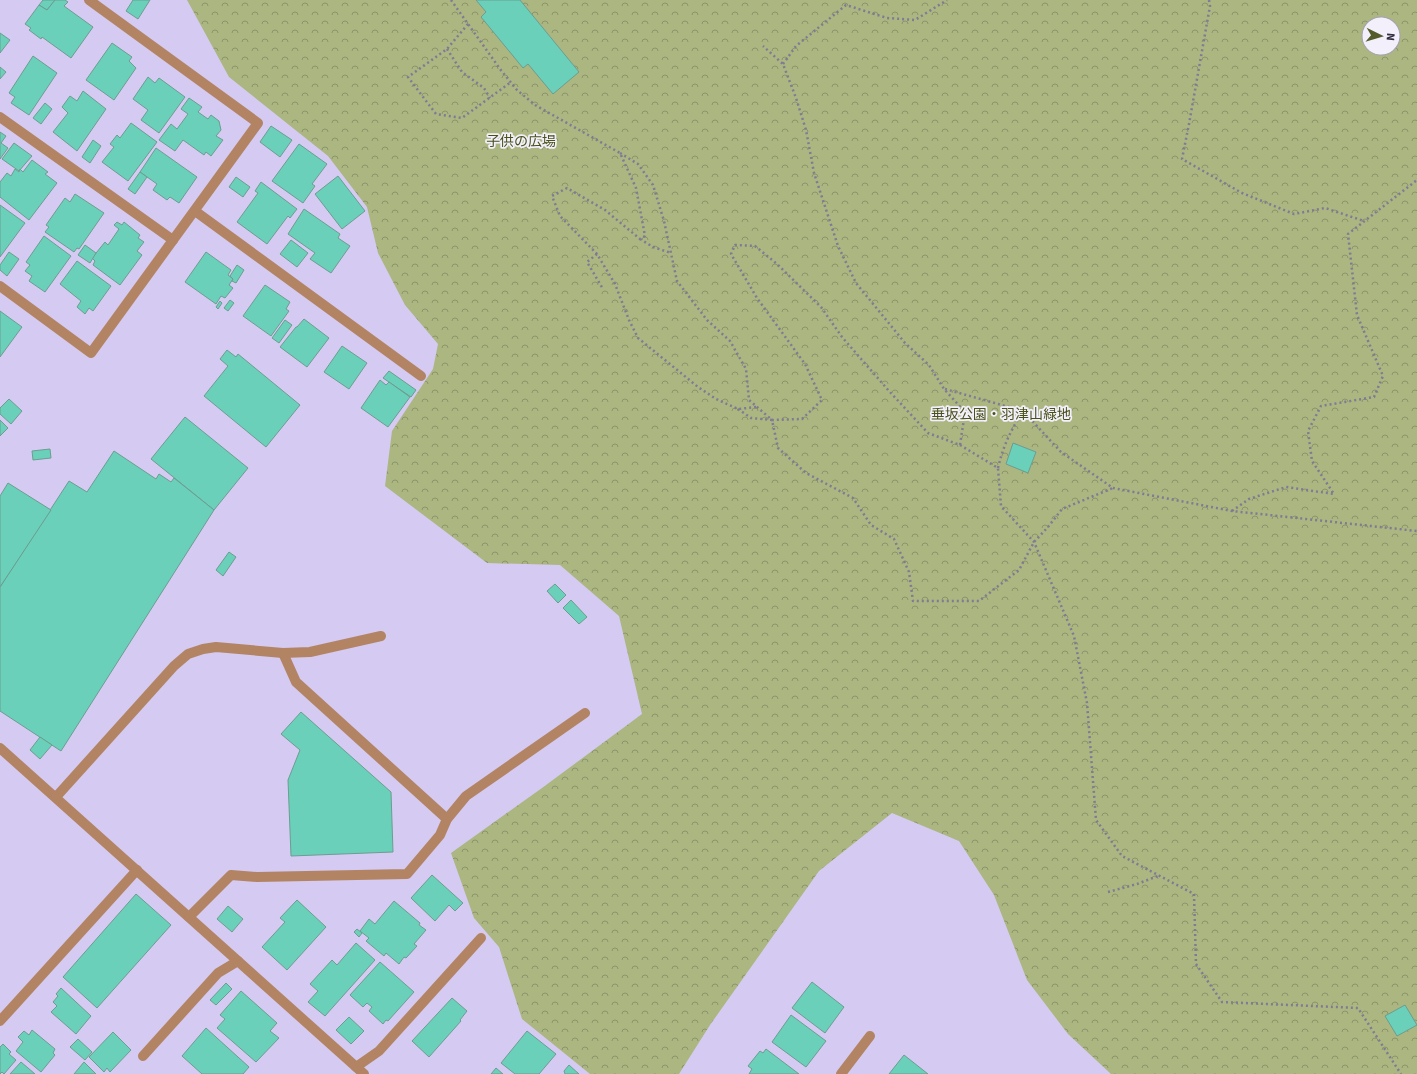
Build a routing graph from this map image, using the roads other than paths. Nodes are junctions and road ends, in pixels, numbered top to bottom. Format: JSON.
{"nodes":[{"id":1,"x":88,"y":0,"type":"edge"},
{"id":2,"x":0,"y":117,"type":"edge"},
{"id":3,"x":195,"y":211,"type":"junction"},
{"id":4,"x":173,"y":240,"type":"junction"},
{"id":5,"x":0,"y":286,"type":"edge"},
{"id":6,"x":422,"y":376,"type":"dead end"},
{"id":7,"x":381,"y":636,"type":"dead end"},
{"id":8,"x":283,"y":653,"type":"junction"},
{"id":9,"x":584,"y":713,"type":"dead end"},
{"id":10,"x":0,"y":748,"type":"edge"},
{"id":11,"x":56,"y":797,"type":"junction"},
{"id":12,"x":447,"y":819,"type":"junction"},
{"id":13,"x":137,"y":870,"type":"junction"},
{"id":14,"x":189,"y":917,"type":"junction"},
{"id":15,"x":481,"y":938,"type":"dead end"},
{"id":16,"x":238,"y":961,"type":"junction"},
{"id":17,"x":0,"y":1021,"type":"edge"},
{"id":18,"x":870,"y":1036,"type":"dead end"},
{"id":19,"x":143,"y":1056,"type":"dead end"},
{"id":20,"x":356,"y":1066,"type":"junction"},
{"id":21,"x":364,"y":1074,"type":"edge"},
{"id":22,"x":841,"y":1074,"type":"edge"}],
"edges":[{"from":1,"to":3,"type":"street"},
{"from":2,"to":4,"type":"street"},
{"from":3,"to":4,"type":"street"},
{"from":3,"to":6,"type":"street"},
{"from":4,"to":5,"type":"street"},
{"from":7,"to":8,"type":"street"},
{"from":8,"to":11,"type":"street"},
{"from":8,"to":12,"type":"street"},
{"from":9,"to":12,"type":"street"},
{"from":10,"to":11,"type":"street"},
{"from":11,"to":13,"type":"street"},
{"from":12,"to":14,"type":"street"},
{"from":13,"to":14,"type":"street"},
{"from":13,"to":17,"type":"street"},
{"from":14,"to":16,"type":"street"},
{"from":15,"to":20,"type":"street"},
{"from":16,"to":19,"type":"street"},
{"from":16,"to":20,"type":"street"},
{"from":18,"to":22,"type":"street"},
{"from":20,"to":21,"type":"street"}]}
